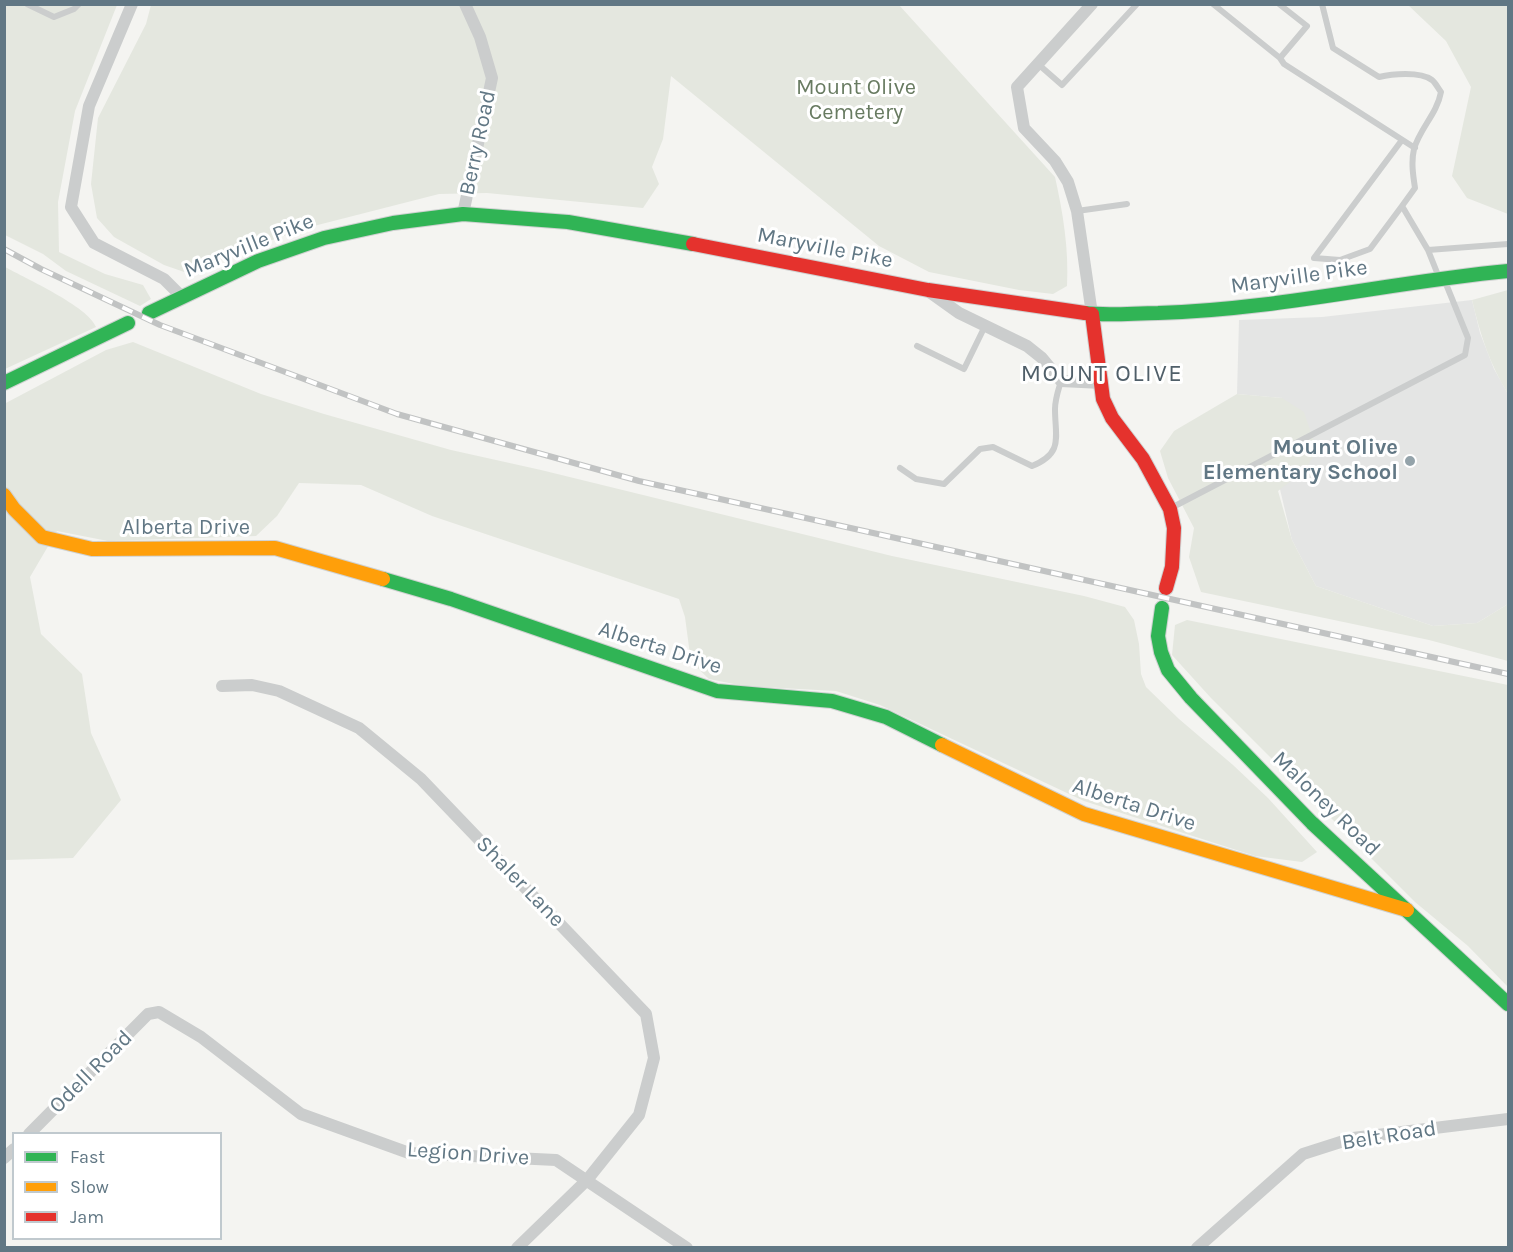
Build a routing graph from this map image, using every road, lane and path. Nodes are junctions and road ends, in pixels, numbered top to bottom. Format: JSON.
{"nodes":[{"id":1,"x":27,"y":4,"type":"edge"},
{"id":2,"x":79,"y":4,"type":"edge"},
{"id":3,"x":132,"y":4,"type":"edge"},
{"id":4,"x":465,"y":4,"type":"edge"},
{"id":5,"x":1092,"y":4,"type":"edge"},
{"id":6,"x":1137,"y":4,"type":"edge"},
{"id":7,"x":1213,"y":4,"type":"edge"},
{"id":8,"x":1279,"y":4,"type":"edge"},
{"id":9,"x":1322,"y":4,"type":"edge"},
{"id":10,"x":1280,"y":58,"type":"junction"},
{"id":11,"x":1038,"y":64,"type":"junction"},
{"id":12,"x":1402,"y":140,"type":"junction"},
{"id":13,"x":1414,"y":148,"type":"junction"},
{"id":14,"x":1127,"y":204,"type":"dead end"},
{"id":15,"x":1402,"y":206,"type":"junction"},
{"id":16,"x":1077,"y":211,"type":"junction"},
{"id":17,"x":463,"y":214,"type":"junction"},
{"id":18,"x":1509,"y":244,"type":"edge"},
{"id":19,"x":1428,"y":250,"type":"junction"},
{"id":20,"x":1509,"y":271,"type":"edge"},
{"id":21,"x":1441,"y":278,"type":"junction"},
{"id":22,"x":928,"y":290,"type":"junction"},
{"id":23,"x":181,"y":296,"type":"junction"},
{"id":24,"x":148,"y":313,"type":"dead end"},
{"id":25,"x":1092,"y":314,"type":"junction"},
{"id":26,"x":128,"y":323,"type":"dead end"},
{"id":27,"x":986,"y":325,"type":"junction"},
{"id":28,"x":917,"y":346,"type":"dead end"},
{"id":29,"x":1061,"y":380,"type":"junction"},
{"id":30,"x":4,"y":383,"type":"edge"},
{"id":31,"x":1102,"y":383,"type":"junction"},
{"id":32,"x":900,"y":468,"type":"dead end"},
{"id":33,"x":4,"y":495,"type":"edge"},
{"id":34,"x":1170,"y":509,"type":"junction"},
{"id":35,"x":1166,"y":588,"type":"dead end"},
{"id":36,"x":1162,"y":608,"type":"dead end"},
{"id":37,"x":222,"y":686,"type":"dead end"},
{"id":38,"x":1407,"y":910,"type":"junction"},
{"id":39,"x":1509,"y":1004,"type":"edge"},
{"id":40,"x":155,"y":1012,"type":"joint"},
{"id":41,"x":1509,"y":1119,"type":"edge"},
{"id":42,"x":31,"y":1132,"type":"edge"},
{"id":43,"x":586,"y":1180,"type":"junction"},
{"id":44,"x":517,"y":1248,"type":"edge"},
{"id":45,"x":687,"y":1248,"type":"edge"},
{"id":46,"x":1197,"y":1248,"type":"edge"}],
"edges":[{"from":1,"to":2,"type":"lane"},
{"from":3,"to":23,"type":"street"},
{"from":4,"to":17,"type":"street","name":"Berry Road"},
{"from":5,"to":11,"type":"street"},
{"from":6,"to":11,"type":"lane"},
{"from":7,"to":10,"type":"lane"},
{"from":8,"to":10,"type":"lane"},
{"from":9,"to":13,"type":"lane"},
{"from":10,"to":12,"type":"lane"},
{"from":11,"to":16,"type":"street"},
{"from":12,"to":13,"type":"lane"},
{"from":12,"to":15,"type":"lane"},
{"from":13,"to":15,"type":"lane"},
{"from":14,"to":16,"type":"lane"},
{"from":15,"to":19,"type":"lane"},
{"from":16,"to":25,"type":"street"},
{"from":17,"to":22,"type":"street","name":"Maryville Pike"},
{"from":17,"to":23,"type":"street","name":"Maryville Pike"},
{"from":18,"to":19,"type":"lane"},
{"from":19,"to":21,"type":"lane"},
{"from":20,"to":21,"type":"street","name":"Maryville Pike"},
{"from":21,"to":25,"type":"street","name":"Maryville Pike"},
{"from":21,"to":34,"type":"lane"},
{"from":22,"to":25,"type":"street","name":"Maryville Pike"},
{"from":22,"to":27,"type":"street"},
{"from":23,"to":24,"type":"street","name":"Maryville Pike"},
{"from":25,"to":31,"type":"street"},
{"from":26,"to":30,"type":"street"},
{"from":27,"to":28,"type":"lane"},
{"from":27,"to":29,"type":"street"},
{"from":29,"to":31,"type":"street"},
{"from":29,"to":32,"type":"lane"},
{"from":31,"to":34,"type":"street"},
{"from":33,"to":38,"type":"street","name":"Alberta Drive"},
{"from":34,"to":35,"type":"street"},
{"from":36,"to":38,"type":"street","name":"Maloney Road"},
{"from":37,"to":43,"type":"street","name":"Shaler Lane"},
{"from":38,"to":39,"type":"street","name":"Maloney Road"},
{"from":40,"to":42,"type":"street","name":"Odell Road"},
{"from":40,"to":43,"type":"street","name":"Legion Drive"},
{"from":41,"to":46,"type":"street","name":"Belt Road"},
{"from":43,"to":44,"type":"street","name":"Shaler Lane"},
{"from":43,"to":45,"type":"street","name":"Legion Drive"}]}
